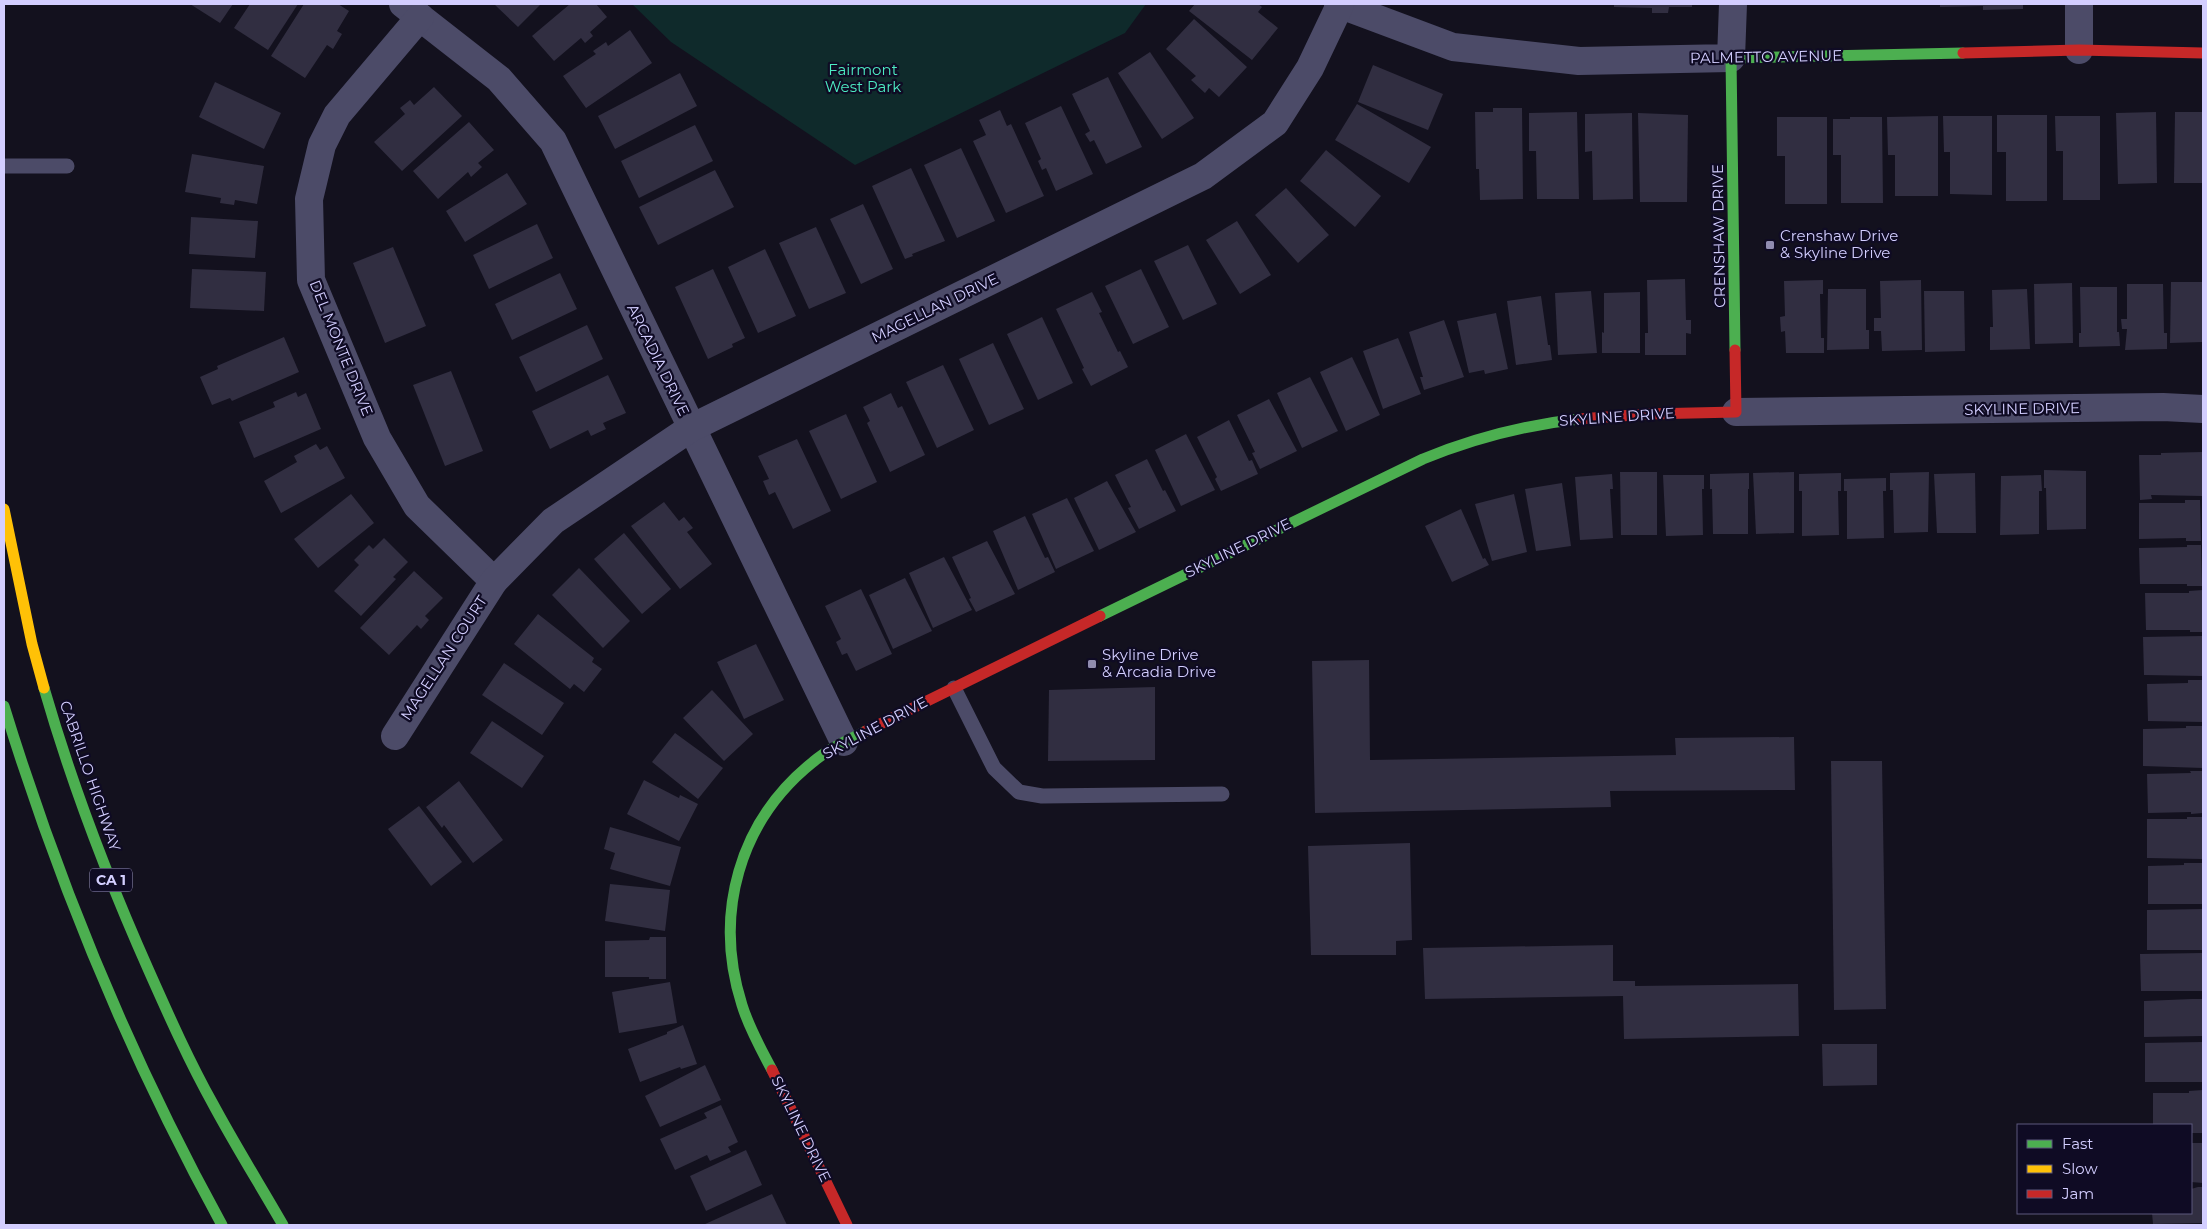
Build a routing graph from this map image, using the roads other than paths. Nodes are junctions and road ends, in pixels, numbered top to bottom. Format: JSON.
{"nodes":[{"id":1,"x":1339,"y":4,"type":"edge"},
{"id":2,"x":1733,"y":4,"type":"edge"},
{"id":3,"x":2079,"y":4,"type":"edge"},
{"id":4,"x":411,"y":10,"type":"edge"},
{"id":5,"x":2079,"y":50,"type":"junction"},
{"id":6,"x":2203,"y":53,"type":"edge"},
{"id":7,"x":1731,"y":58,"type":"junction"},
{"id":8,"x":4,"y":166,"type":"edge"},
{"id":9,"x":67,"y":166,"type":"dead end"},
{"id":10,"x":2203,"y":409,"type":"edge"},
{"id":11,"x":1736,"y":412,"type":"junction"},
{"id":12,"x":691,"y":428,"type":"junction"},
{"id":13,"x":4,"y":509,"type":"edge"},
{"id":14,"x":494,"y":581,"type":"junction"},
{"id":15,"x":954,"y":688,"type":"junction"},
{"id":16,"x":4,"y":706,"type":"edge"},
{"id":17,"x":395,"y":736,"type":"dead end"},
{"id":18,"x":844,"y":742,"type":"junction"},
{"id":19,"x":1222,"y":794,"type":"dead end"},
{"id":20,"x":222,"y":1225,"type":"edge"},
{"id":21,"x":283,"y":1225,"type":"edge"},
{"id":22,"x":848,"y":1225,"type":"edge"}],
"edges":[{"from":1,"to":7,"type":"street","name":"PALMETTO AVENUE"},
{"from":1,"to":12,"type":"street","name":"MAGELLAN DRIVE"},
{"from":2,"to":7,"type":"street"},
{"from":3,"to":5,"type":"street"},
{"from":4,"to":12,"type":"street","name":"ARCADIA DRIVE"},
{"from":4,"to":14,"type":"street","name":"DEL MONTE DRIVE"},
{"from":5,"to":6,"type":"main road","name":"PALMETTO AVENUE"},
{"from":5,"to":7,"type":"main road","name":"PALMETTO AVENUE"},
{"from":7,"to":11,"type":"main road","name":"CRENSHAW DRIVE"},
{"from":8,"to":9,"type":"lane"},
{"from":10,"to":11,"type":"street","name":"SKYLINE DRIVE"},
{"from":11,"to":15,"type":"main road","name":"SKYLINE DRIVE"},
{"from":12,"to":14,"type":"street","name":"MAGELLAN DRIVE"},
{"from":12,"to":18,"type":"street","name":"ARCADIA DRIVE"},
{"from":13,"to":21,"type":"main road","name":"CABRILLO HIGHWAY","number":"CA 1"},
{"from":14,"to":17,"type":"street","name":"MAGELLAN COURT"},
{"from":15,"to":18,"type":"main road","name":"SKYLINE DRIVE"},
{"from":15,"to":19,"type":"lane"},
{"from":16,"to":20,"type":"main road","number":"CA 1"},
{"from":18,"to":22,"type":"main road","name":"SKYLINE DRIVE"}]}
